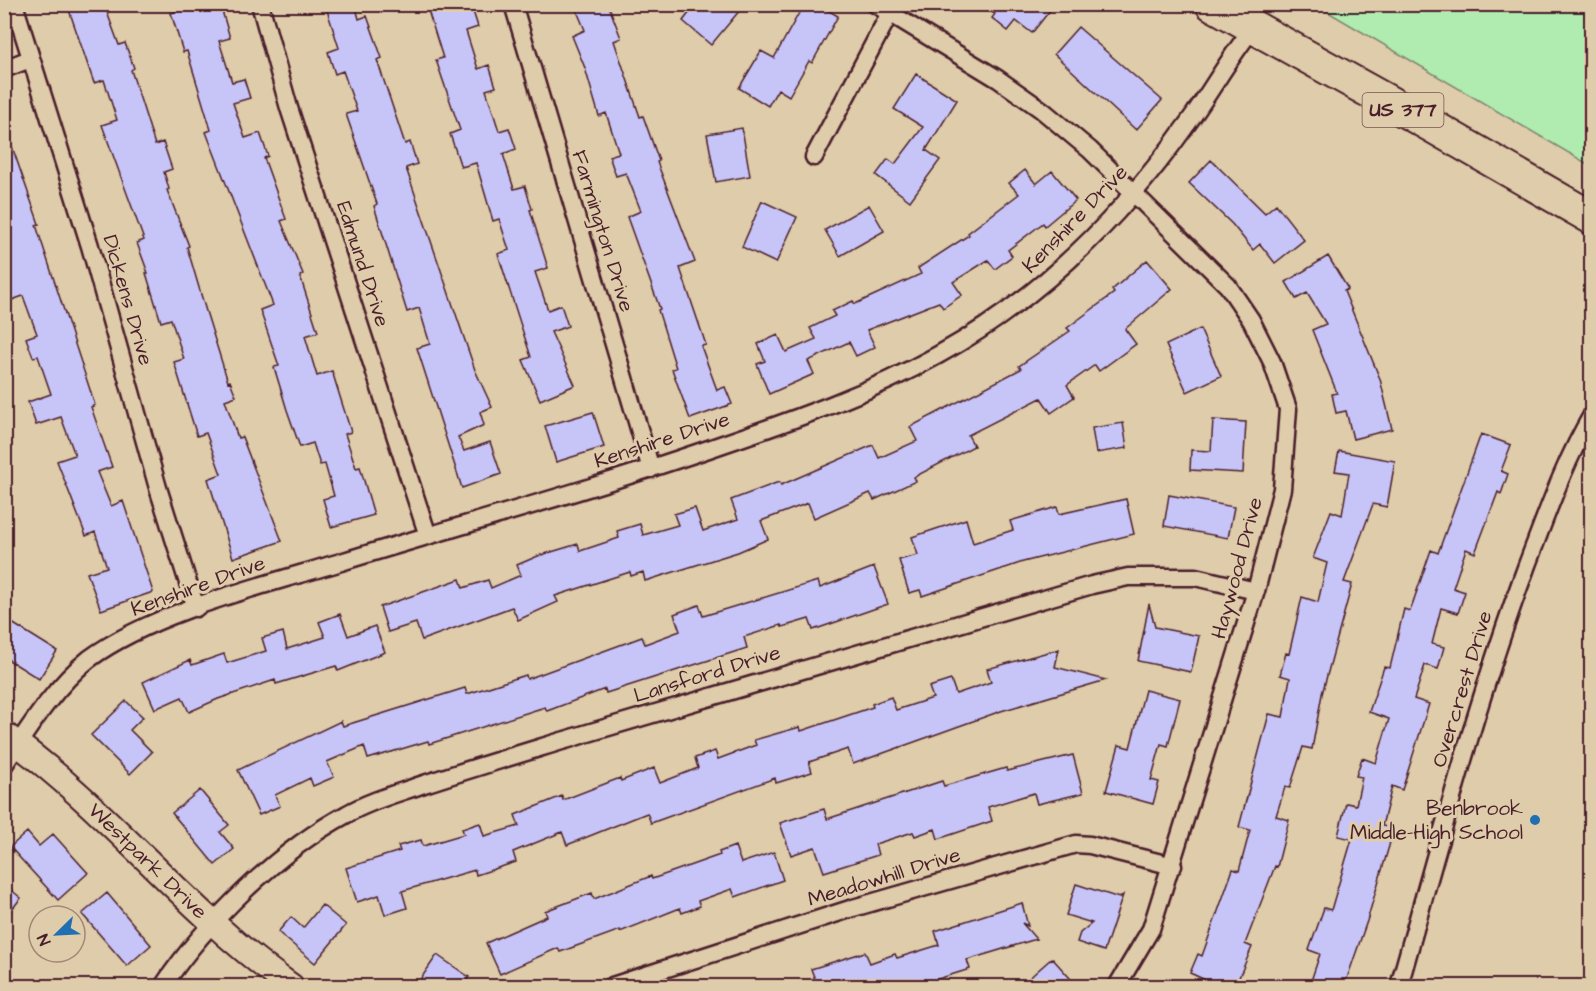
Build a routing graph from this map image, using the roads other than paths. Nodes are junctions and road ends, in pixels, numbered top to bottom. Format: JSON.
{"nodes":[{"id":1,"x":14,"y":4,"type":"edge"},
{"id":2,"x":260,"y":4,"type":"edge"},
{"id":3,"x":513,"y":4,"type":"edge"},
{"id":4,"x":875,"y":4,"type":"edge"},
{"id":5,"x":1212,"y":4,"type":"edge"},
{"id":6,"x":890,"y":13,"type":"junction"},
{"id":7,"x":1253,"y":28,"type":"junction"},
{"id":8,"x":30,"y":59,"type":"junction"},
{"id":9,"x":4,"y":69,"type":"edge"},
{"id":10,"x":814,"y":157,"type":"dead end"},
{"id":11,"x":1133,"y":194,"type":"junction"},
{"id":12,"x":1592,"y":218,"type":"edge"},
{"id":13,"x":1592,"y":415,"type":"edge"},
{"id":14,"x":651,"y":469,"type":"junction"},
{"id":15,"x":428,"y":536,"type":"junction"},
{"id":16,"x":1256,"y":591,"type":"junction"},
{"id":17,"x":196,"y":608,"type":"junction"},
{"id":18,"x":11,"y":739,"type":"edge"},
{"id":19,"x":4,"y":765,"type":"edge"},
{"id":20,"x":1173,"y":866,"type":"junction"},
{"id":21,"x":214,"y":925,"type":"junction"},
{"id":22,"x":163,"y":987,"type":"edge"},
{"id":23,"x":291,"y":987,"type":"edge"},
{"id":24,"x":612,"y":987,"type":"edge"},
{"id":25,"x":1117,"y":987,"type":"edge"},
{"id":26,"x":1399,"y":987,"type":"edge"}],
"edges":[{"from":1,"to":8,"type":"street","name":"Dickens Drive"},
{"from":2,"to":15,"type":"street","name":"Edmund Drive"},
{"from":3,"to":14,"type":"street","name":"Farmington Drive"},
{"from":4,"to":6,"type":"street","name":"Haywood Drive"},
{"from":5,"to":7,"type":"highway","number":"US 377"},
{"from":6,"to":10,"type":"street"},
{"from":6,"to":11,"type":"street","name":"Haywood Drive"},
{"from":7,"to":11,"type":"street","name":"Kenshire Drive"},
{"from":7,"to":12,"type":"highway","number":"US 377"},
{"from":8,"to":9,"type":"street"},
{"from":8,"to":17,"type":"street","name":"Dickens Drive"},
{"from":11,"to":14,"type":"street","name":"Kenshire Drive"},
{"from":11,"to":16,"type":"street","name":"Haywood Drive"},
{"from":13,"to":26,"type":"street","name":"Overcrest Drive"},
{"from":14,"to":15,"type":"street","name":"Kenshire Drive"},
{"from":15,"to":17,"type":"street","name":"Kenshire Drive"},
{"from":16,"to":20,"type":"street","name":"Haywood Drive"},
{"from":16,"to":21,"type":"street","name":"Lansford Drive"},
{"from":17,"to":18,"type":"street","name":"Kenshire Drive"},
{"from":18,"to":19,"type":"street","name":"Kenshire Drive"},
{"from":18,"to":21,"type":"street","name":"Westpark Drive"},
{"from":20,"to":24,"type":"street","name":"Meadowhill Drive"},
{"from":20,"to":25,"type":"street","name":"Haywood Drive"},
{"from":21,"to":22,"type":"street","name":"Lansford Drive"},
{"from":21,"to":23,"type":"street","name":"Westpark Drive"}]}
